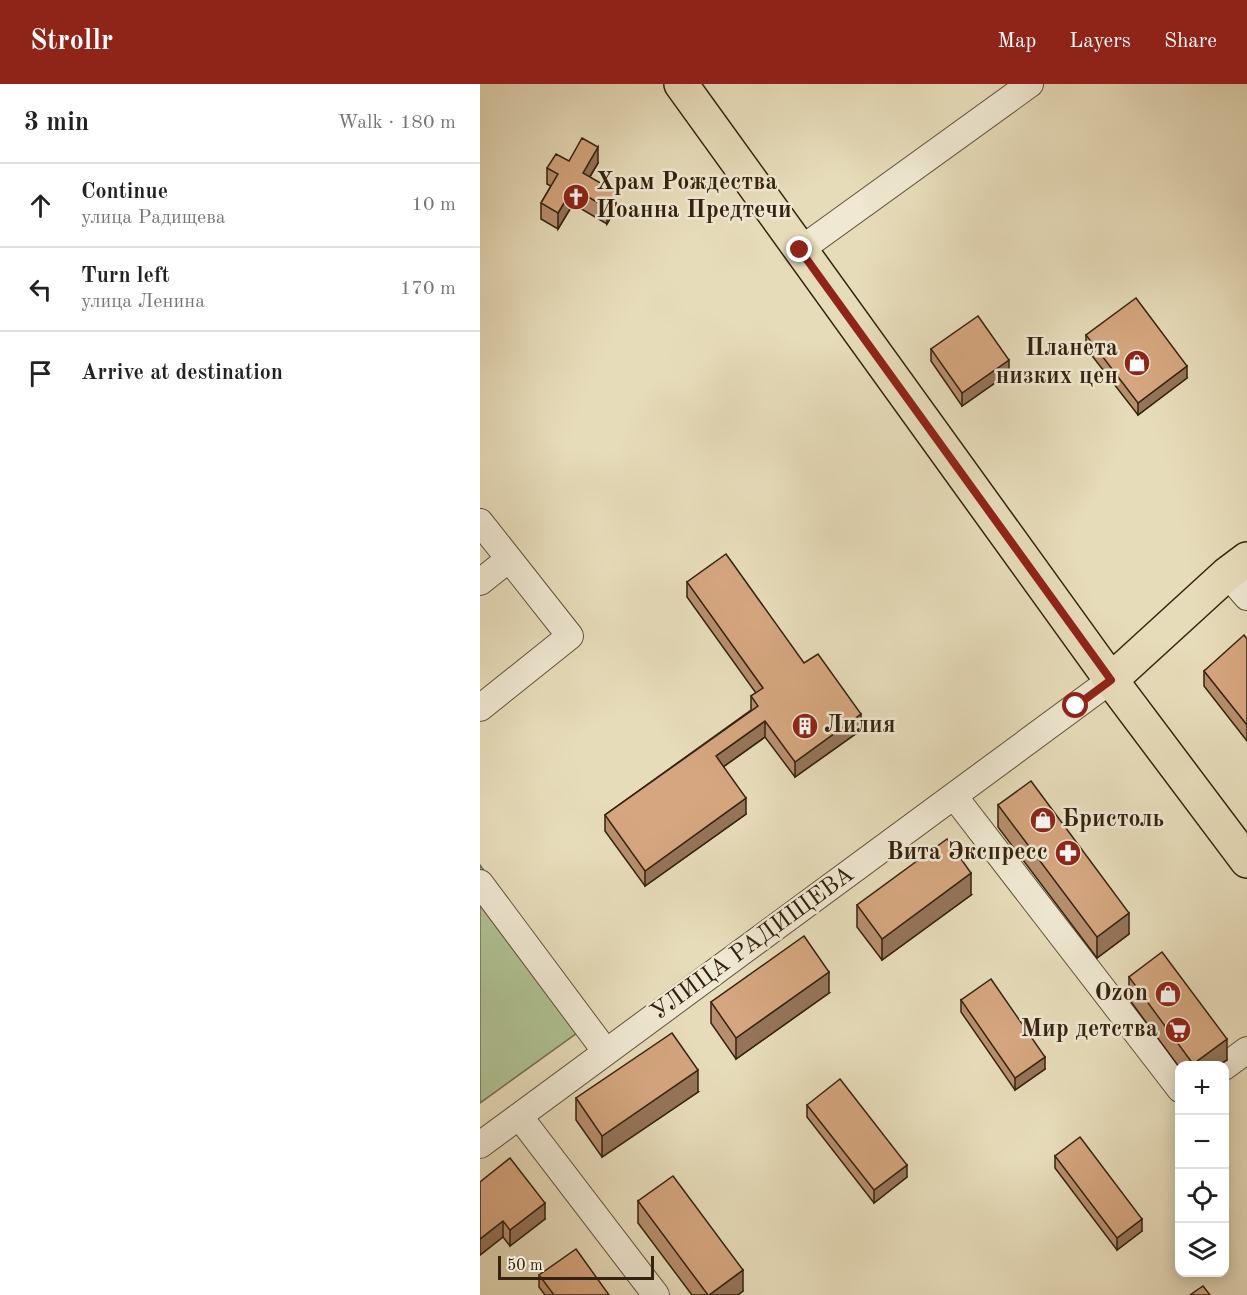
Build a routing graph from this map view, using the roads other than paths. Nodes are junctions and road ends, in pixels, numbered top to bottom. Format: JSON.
{"nodes":[{"id":1,"x":681,"y":84,"type":"edge"},
{"id":2,"x":1030,"y":84,"type":"edge"},
{"id":3,"x":800,"y":250,"type":"junction"},
{"id":4,"x":480,"y":522,"type":"edge"},
{"id":5,"x":509,"y":559,"type":"junction"},
{"id":6,"x":1240,"y":576,"type":"edge"},
{"id":7,"x":480,"y":582,"type":"edge"},
{"id":8,"x":1111,"y":680,"type":"junction"},
{"id":9,"x":480,"y":708,"type":"edge"},
{"id":10,"x":954,"y":796,"type":"junction"},
{"id":11,"x":1247,"y":861,"type":"edge"},
{"id":12,"x":480,"y":883,"type":"edge"},
{"id":13,"x":1247,"y":1050,"type":"edge"},
{"id":14,"x":606,"y":1052,"type":"junction"},
{"id":15,"x":1229,"y":1063,"type":"edge"},
{"id":16,"x":1175,"y":1084,"type":"edge"},
{"id":17,"x":519,"y":1116,"type":"junction"},
{"id":18,"x":480,"y":1145,"type":"edge"},
{"id":19,"x":656,"y":1295,"type":"edge"}],
"edges":[{"from":1,"to":3,"type":"main road"},
{"from":2,"to":3,"type":"street"},
{"from":3,"to":8,"type":"main road"},
{"from":4,"to":5,"type":"street"},
{"from":5,"to":7,"type":"street"},
{"from":5,"to":9,"type":"street"},
{"from":6,"to":8,"type":"main road","name":"УЛИЦА РАДИЩЕВА"},
{"from":8,"to":10,"type":"street","name":"УЛИЦА РАДИЩЕВА"},
{"from":8,"to":11,"type":"main road"},
{"from":10,"to":14,"type":"street","name":"УЛИЦА РАДИЩЕВА"},
{"from":10,"to":16,"type":"street"},
{"from":12,"to":14,"type":"street"},
{"from":13,"to":15,"type":"street"},
{"from":14,"to":17,"type":"street","name":"УЛИЦА РАДИЩЕВА"},
{"from":17,"to":18,"type":"street","name":"УЛИЦА РАДИЩЕВА"},
{"from":17,"to":19,"type":"street"}]}
